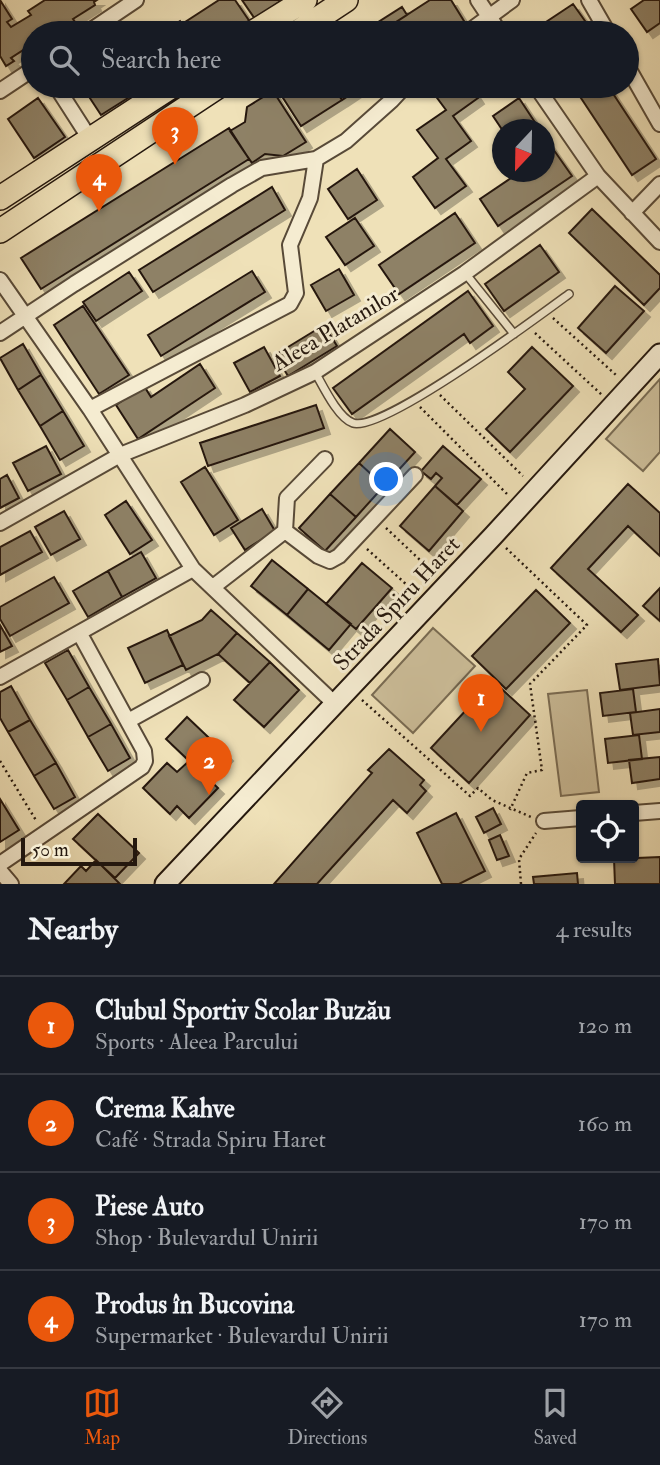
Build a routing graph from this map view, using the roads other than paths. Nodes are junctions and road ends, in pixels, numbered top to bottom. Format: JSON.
{"nodes":[{"id":1,"x":136,"y":0,"type":"edge"},
{"id":2,"x":305,"y":0,"type":"edge"},
{"id":3,"x":346,"y":0,"type":"edge"},
{"id":4,"x":478,"y":0,"type":"edge"},
{"id":5,"x":512,"y":0,"type":"edge"},
{"id":6,"x":589,"y":0,"type":"edge"},
{"id":7,"x":489,"y":18,"type":"junction"},
{"id":8,"x":105,"y":21,"type":"edge"},
{"id":9,"x":271,"y":21,"type":"edge"},
{"id":10,"x":314,"y":21,"type":"edge"},
{"id":11,"x":485,"y":21,"type":"edge"},
{"id":12,"x":491,"y":21,"type":"edge"},
{"id":13,"x":601,"y":21,"type":"edge"},
{"id":14,"x":21,"y":77,"type":"edge"},
{"id":15,"x":639,"y":86,"type":"edge"},
{"id":16,"x":0,"y":91,"type":"edge"},
{"id":17,"x":64,"y":98,"type":"edge"},
{"id":18,"x":153,"y":98,"type":"edge"},
{"id":19,"x":201,"y":98,"type":"edge"},
{"id":20,"x":394,"y":98,"type":"edge"},
{"id":21,"x":544,"y":98,"type":"edge"},
{"id":22,"x":660,"y":124,"type":"edge"},
{"id":23,"x":90,"y":139,"type":"junction"},
{"id":24,"x":316,"y":159,"type":"junction"},
{"id":25,"x":598,"y":176,"type":"junction"},
{"id":26,"x":660,"y":184,"type":"edge"},
{"id":27,"x":0,"y":198,"type":"edge"},
{"id":28,"x":632,"y":213,"type":"junction"},
{"id":29,"x":0,"y":231,"type":"edge"},
{"id":30,"x":660,"y":242,"type":"edge"},
{"id":31,"x":465,"y":273,"type":"junction"},
{"id":32,"x":0,"y":279,"type":"edge"},
{"id":33,"x":569,"y":294,"type":"dead end"},
{"id":34,"x":26,"y":316,"type":"junction"},
{"id":35,"x":0,"y":333,"type":"edge"},
{"id":36,"x":514,"y":334,"type":"junction"},
{"id":37,"x":660,"y":354,"type":"edge"},
{"id":38,"x":315,"y":372,"type":"junction"},
{"id":39,"x":90,"y":409,"type":"junction"},
{"id":40,"x":120,"y":455,"type":"junction"},
{"id":41,"x":325,"y":459,"type":"dead end"},
{"id":42,"x":415,"y":475,"type":"dead end"},
{"id":43,"x":0,"y":523,"type":"edge"},
{"id":44,"x":285,"y":531,"type":"junction"},
{"id":45,"x":193,"y":569,"type":"junction"},
{"id":46,"x":213,"y":587,"type":"junction"},
{"id":47,"x":80,"y":634,"type":"junction"},
{"id":48,"x":0,"y":677,"type":"edge"},
{"id":49,"x":202,"y":680,"type":"dead end"},
{"id":50,"x":335,"y":704,"type":"junction"},
{"id":51,"x":128,"y":721,"type":"junction"},
{"id":52,"x":660,"y":811,"type":"edge"},
{"id":53,"x":639,"y":813,"type":"edge"},
{"id":54,"x":576,"y":818,"type":"edge"},
{"id":55,"x":544,"y":821,"type":"road end"},
{"id":56,"x":0,"y":864,"type":"edge"},
{"id":57,"x":0,"y":871,"type":"edge"},
{"id":58,"x":11,"y":884,"type":"edge"},
{"id":59,"x":165,"y":884,"type":"edge"}],
"edges":[{"from":1,"to":8,"type":"street"},
{"from":2,"to":9,"type":"main road"},
{"from":3,"to":10,"type":"main road"},
{"from":4,"to":7,"type":"street"},
{"from":5,"to":7,"type":"street"},
{"from":6,"to":13,"type":"street"},
{"from":7,"to":11,"type":"street"},
{"from":7,"to":12,"type":"street"},
{"from":14,"to":16,"type":"street"},
{"from":15,"to":22,"type":"street"},
{"from":17,"to":23,"type":"street"},
{"from":18,"to":23,"type":"main road"},
{"from":19,"to":29,"type":"main road"},
{"from":20,"to":24,"type":"street"},
{"from":21,"to":25,"type":"street"},
{"from":23,"to":27,"type":"main road"},
{"from":24,"to":34,"type":"street"},
{"from":24,"to":39,"type":"street"},
{"from":25,"to":28,"type":"street"},
{"from":25,"to":31,"type":"street","name":"Aleea Platanilor"},
{"from":26,"to":28,"type":"street"},
{"from":28,"to":30,"type":"street"},
{"from":31,"to":36,"type":"lane"},
{"from":31,"to":38,"type":"street","name":"Aleea Platanilor"},
{"from":32,"to":34,"type":"street"},
{"from":33,"to":36,"type":"lane"},
{"from":34,"to":35,"type":"street"},
{"from":34,"to":39,"type":"street"},
{"from":36,"to":38,"type":"lane"},
{"from":37,"to":50,"type":"street","name":"Strada Spiru Haret"},
{"from":38,"to":40,"type":"street","name":"Aleea Platanilor"},
{"from":39,"to":40,"type":"street"},
{"from":40,"to":43,"type":"street","name":"Aleea Platanilor"},
{"from":40,"to":45,"type":"street"},
{"from":41,"to":44,"type":"street"},
{"from":42,"to":44,"type":"street"},
{"from":44,"to":46,"type":"street"},
{"from":45,"to":46,"type":"street"},
{"from":45,"to":47,"type":"street"},
{"from":46,"to":50,"type":"street"},
{"from":47,"to":48,"type":"street"},
{"from":47,"to":51,"type":"street"},
{"from":49,"to":51,"type":"street"},
{"from":50,"to":59,"type":"street","name":"Strada Spiru Haret"},
{"from":51,"to":56,"type":"street"},
{"from":52,"to":53,"type":"street"},
{"from":54,"to":55,"type":"street"},
{"from":57,"to":58,"type":"street"}]}
